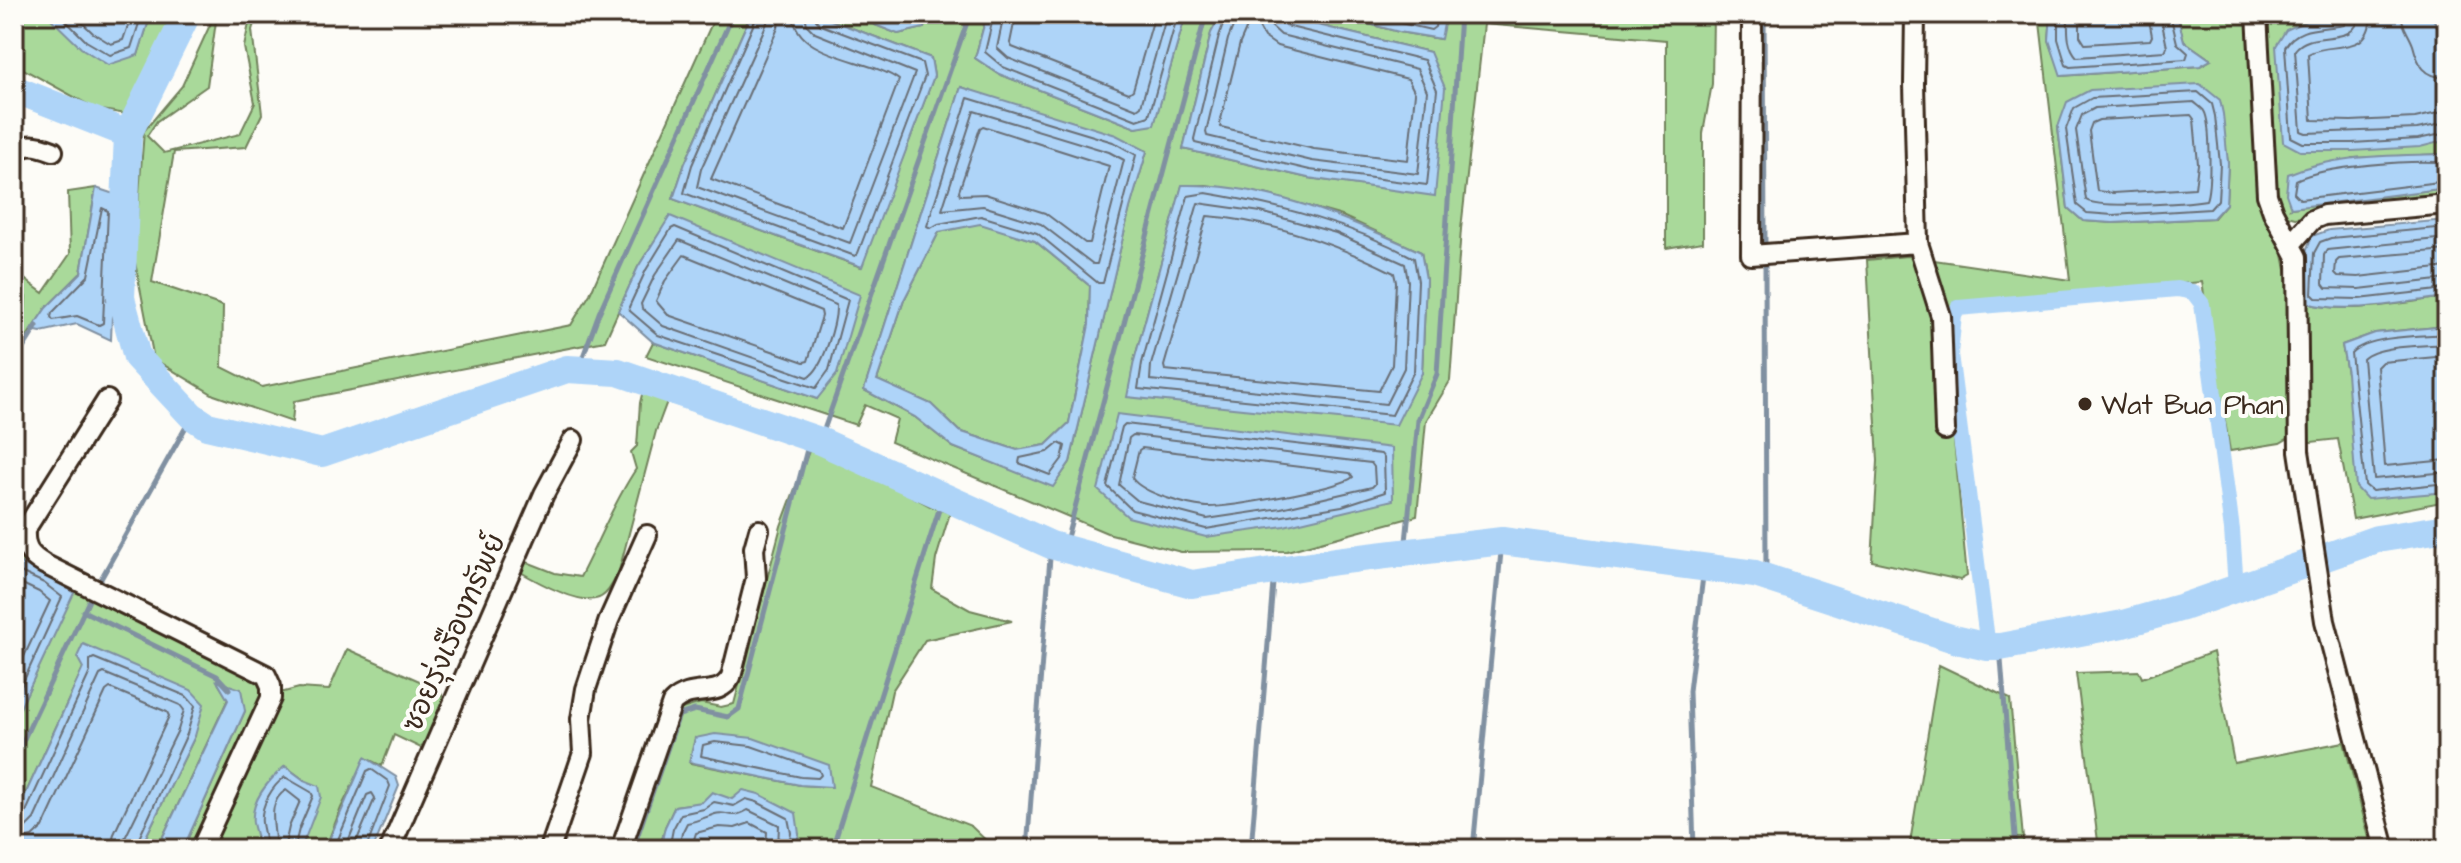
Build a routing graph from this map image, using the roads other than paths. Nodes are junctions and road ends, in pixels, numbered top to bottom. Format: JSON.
{"nodes":[{"id":1,"x":1752,"y":14,"type":"edge"},
{"id":2,"x":1915,"y":14,"type":"edge"},
{"id":3,"x":2257,"y":14,"type":"edge"},
{"id":4,"x":53,"y":151,"type":"dead end"},
{"id":5,"x":14,"y":155,"type":"edge"},
{"id":6,"x":2447,"y":204,"type":"edge"},
{"id":7,"x":1918,"y":243,"type":"junction"},
{"id":8,"x":2292,"y":243,"type":"junction"},
{"id":9,"x":107,"y":400,"type":"dead end"},
{"id":10,"x":1945,"y":430,"type":"dead end"},
{"id":11,"x":573,"y":440,"type":"dead end"},
{"id":12,"x":759,"y":530,"type":"dead end"},
{"id":13,"x":647,"y":535,"type":"dead end"},
{"id":14,"x":201,"y":849,"type":"edge"},
{"id":15,"x":390,"y":849,"type":"edge"},
{"id":16,"x":550,"y":849,"type":"edge"},
{"id":17,"x":621,"y":849,"type":"edge"},
{"id":18,"x":2385,"y":849,"type":"edge"}],
"edges":[{"from":1,"to":7,"type":"street"},
{"from":2,"to":7,"type":"street"},
{"from":3,"to":8,"type":"street"},
{"from":4,"to":5,"type":"street"},
{"from":6,"to":8,"type":"street"},
{"from":7,"to":10,"type":"street"},
{"from":8,"to":18,"type":"street"},
{"from":9,"to":14,"type":"street"},
{"from":11,"to":15,"type":"street","name":"ซอยรุ่งเรืองทรัพย์"},
{"from":12,"to":17,"type":"street"},
{"from":13,"to":16,"type":"street"}]}
